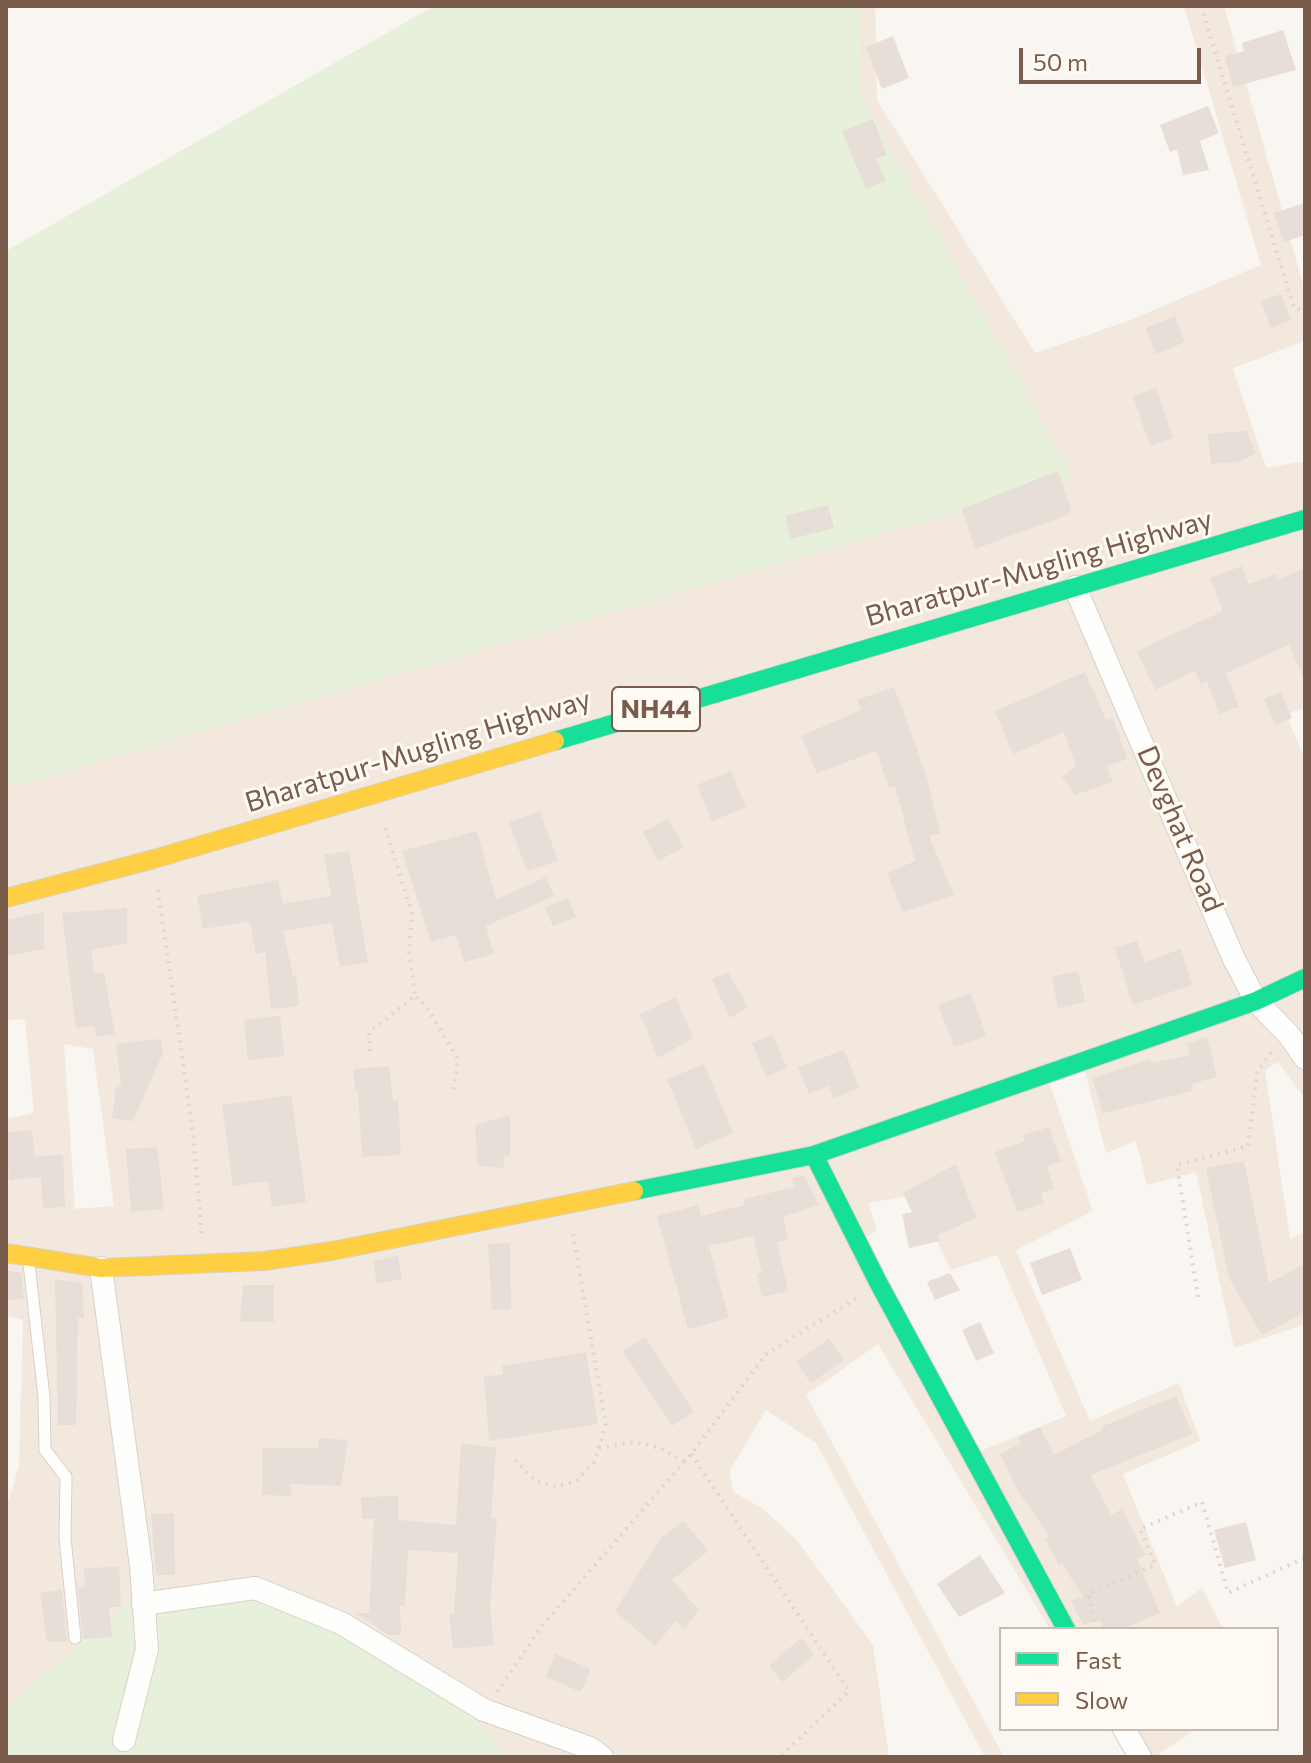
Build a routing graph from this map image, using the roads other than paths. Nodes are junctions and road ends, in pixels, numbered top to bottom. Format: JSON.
{"nodes":[{"id":1,"x":1305,"y":519,"type":"edge"},
{"id":2,"x":1075,"y":587,"type":"junction"},
{"id":3,"x":6,"y":898,"type":"edge"},
{"id":4,"x":1305,"y":978,"type":"edge"},
{"id":5,"x":1256,"y":1001,"type":"junction"},
{"id":6,"x":1305,"y":1058,"type":"edge"},
{"id":7,"x":814,"y":1155,"type":"junction"},
{"id":8,"x":6,"y":1253,"type":"edge"},
{"id":9,"x":28,"y":1254,"type":"junction"},
{"id":10,"x":101,"y":1268,"type":"junction"},
{"id":11,"x":143,"y":1604,"type":"junction"},
{"id":12,"x":1065,"y":1627,"type":"edge"},
{"id":13,"x":75,"y":1638,"type":"dead end"},
{"id":14,"x":1125,"y":1731,"type":"edge"},
{"id":15,"x":124,"y":1740,"type":"dead end"},
{"id":16,"x":602,"y":1757,"type":"edge"},
{"id":17,"x":1140,"y":1757,"type":"edge"}],
"edges":[{"from":1,"to":2,"type":"main road","name":"Bharatpur-Mugling Highway","number":"NH44"},
{"from":2,"to":3,"type":"main road","name":"Bharatpur-Mugling Highway","number":"NH44"},
{"from":2,"to":5,"type":"street","name":"Devghat Road"},
{"from":4,"to":5,"type":"main road"},
{"from":5,"to":6,"type":"street","name":"Devghat Road"},
{"from":5,"to":7,"type":"main road"},
{"from":7,"to":10,"type":"main road"},
{"from":7,"to":12,"type":"main road"},
{"from":8,"to":9,"type":"main road"},
{"from":9,"to":10,"type":"main road"},
{"from":9,"to":13,"type":"lane"},
{"from":10,"to":11,"type":"street"},
{"from":11,"to":15,"type":"street"},
{"from":11,"to":16,"type":"street"},
{"from":14,"to":17,"type":"street"}]}
